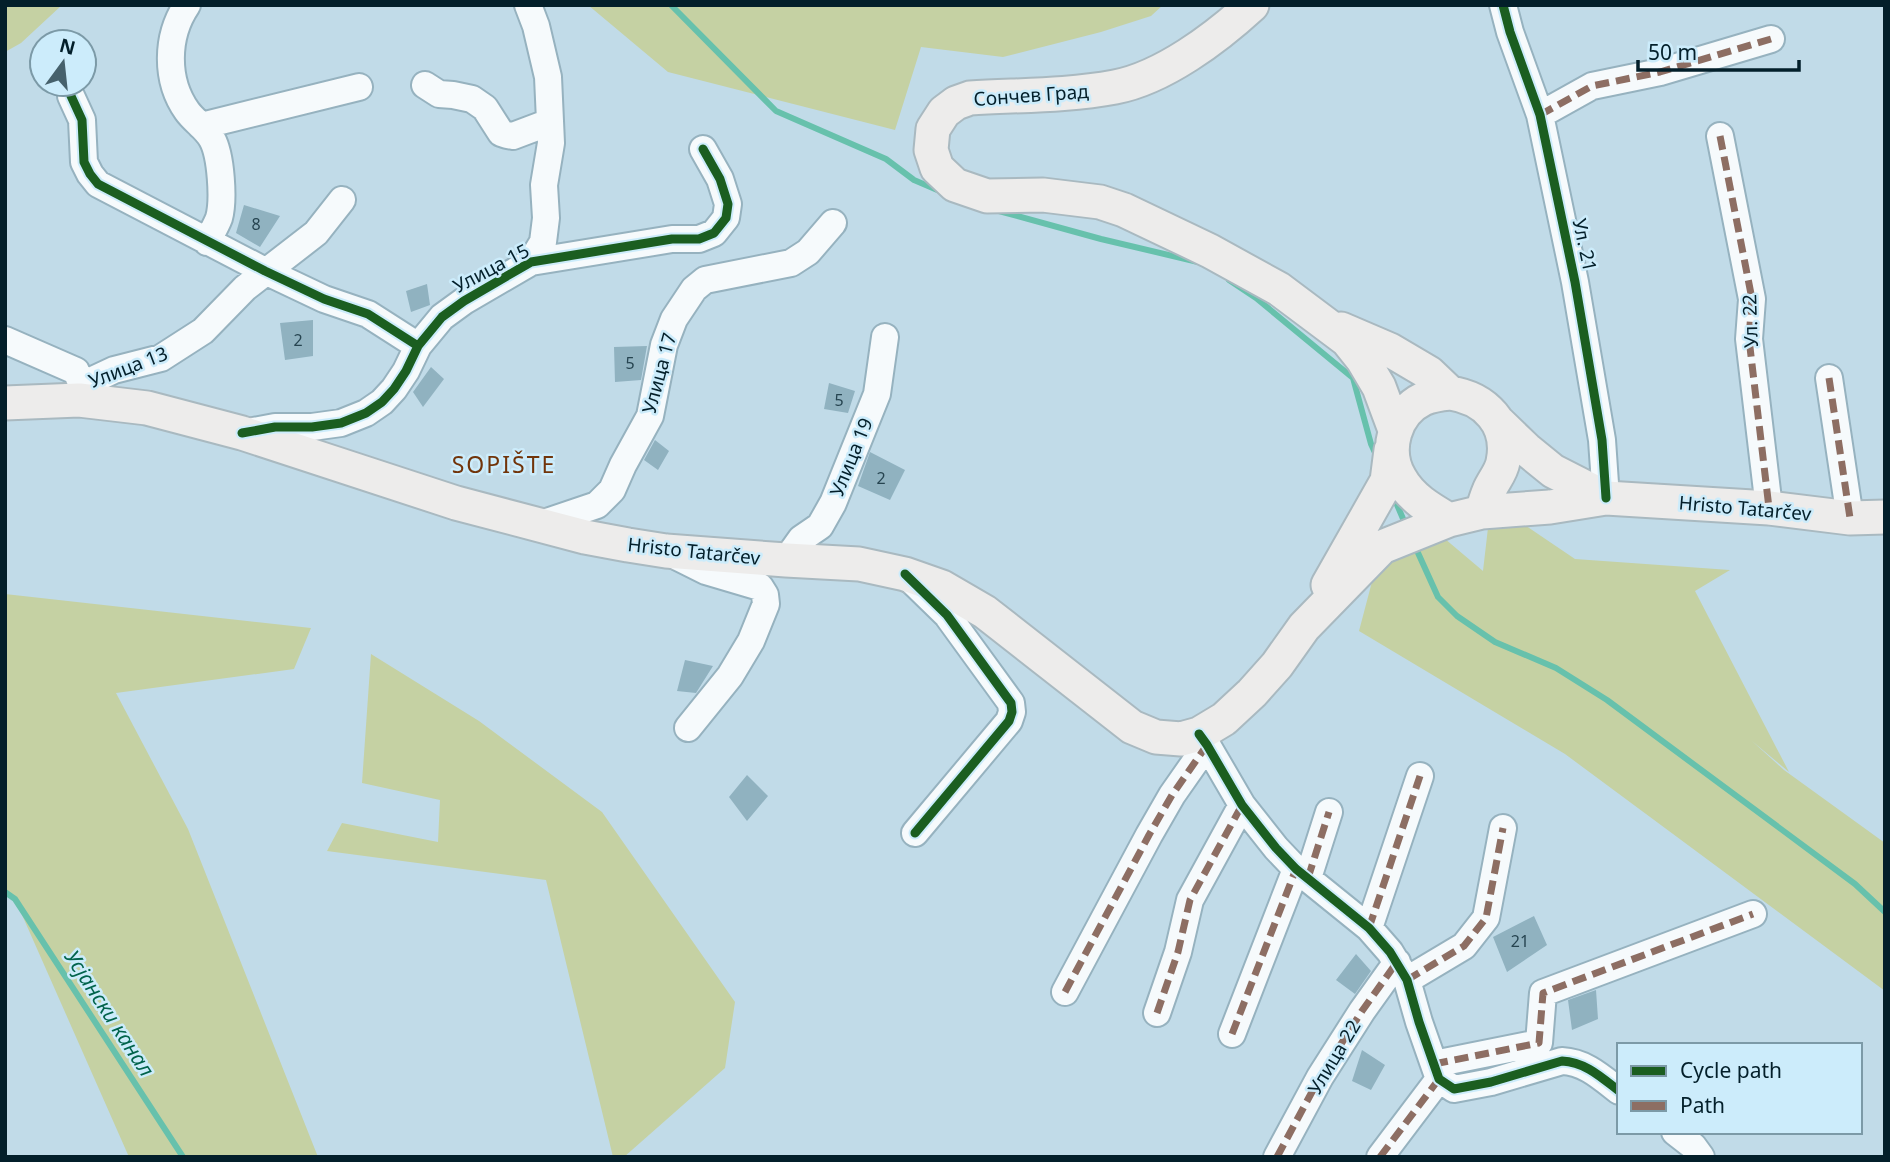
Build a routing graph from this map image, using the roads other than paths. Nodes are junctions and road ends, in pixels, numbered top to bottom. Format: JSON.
{"nodes":[{"id":1,"x":187,"y":5,"type":"edge"},
{"id":2,"x":528,"y":5,"type":"edge"},
{"id":3,"x":1252,"y":5,"type":"edge"},
{"id":4,"x":1503,"y":5,"type":"edge"},
{"id":5,"x":1772,"y":39,"type":"dead end"},
{"id":6,"x":425,"y":85,"type":"dead end"},
{"id":7,"x":359,"y":87,"type":"dead end"},
{"id":8,"x":72,"y":98,"type":"edge"},
{"id":9,"x":1540,"y":115,"type":"junction"},
{"id":10,"x":550,"y":122,"type":"junction"},
{"id":11,"x":201,"y":126,"type":"junction"},
{"id":12,"x":1720,"y":136,"type":"dead end"},
{"id":13,"x":703,"y":149,"type":"dead end"},
{"id":14,"x":342,"y":200,"type":"dead end"},
{"id":15,"x":833,"y":223,"type":"dead end"},
{"id":16,"x":206,"y":242,"type":"junction"},
{"id":17,"x":531,"y":262,"type":"junction"},
{"id":18,"x":265,"y":271,"type":"junction"},
{"id":19,"x":1326,"y":324,"type":"junction"},
{"id":20,"x":885,"y":337,"type":"dead end"},
{"id":21,"x":5,"y":340,"type":"edge"},
{"id":22,"x":418,"y":346,"type":"junction"},
{"id":23,"x":1829,"y":378,"type":"dead end"},
{"id":24,"x":80,"y":392,"type":"junction"},
{"id":25,"x":1450,"y":393,"type":"junction"},
{"id":26,"x":5,"y":402,"type":"edge"},
{"id":27,"x":1497,"y":422,"type":"junction"},
{"id":28,"x":242,"y":433,"type":"junction"},
{"id":29,"x":1393,"y":440,"type":"junction"},
{"id":30,"x":1606,"y":498,"type":"junction"},
{"id":31,"x":1769,"y":509,"type":"junction"},
{"id":32,"x":1482,"y":512,"type":"junction"},
{"id":33,"x":1885,"y":517,"type":"edge"},
{"id":34,"x":1850,"y":518,"type":"junction"},
{"id":35,"x":1449,"y":520,"type":"junction"},
{"id":36,"x":538,"y":525,"type":"junction"},
{"id":37,"x":666,"y":551,"type":"junction"},
{"id":38,"x":786,"y":561,"type":"junction"},
{"id":39,"x":905,"y":574,"type":"junction"},
{"id":40,"x":1304,"y":627,"type":"junction"},
{"id":41,"x":688,"y":728,"type":"dead end"},
{"id":42,"x":1203,"y":740,"type":"junction"},
{"id":43,"x":1420,"y":776,"type":"dead end"},
{"id":44,"x":1242,"y":805,"type":"junction"},
{"id":45,"x":1329,"y":812,"type":"dead end"},
{"id":46,"x":1503,"y":828,"type":"dead end"},
{"id":47,"x":915,"y":833,"type":"dead end"},
{"id":48,"x":1302,"y":873,"type":"junction"},
{"id":49,"x":1753,"y":914,"type":"dead end"},
{"id":50,"x":1369,"y":928,"type":"junction"},
{"id":51,"x":1402,"y":971,"type":"junction"},
{"id":52,"x":1065,"y":992,"type":"dead end"},
{"id":53,"x":1157,"y":1013,"type":"dead end"},
{"id":54,"x":1231,"y":1034,"type":"dead end"},
{"id":55,"x":1436,"y":1072,"type":"junction"},
{"id":56,"x":1617,"y":1089,"type":"edge"},
{"id":57,"x":1678,"y":1134,"type":"edge"},
{"id":58,"x":1277,"y":1157,"type":"edge"},
{"id":59,"x":1380,"y":1157,"type":"edge"},
{"id":60,"x":1701,"y":1157,"type":"edge"}],
"edges":[{"from":1,"to":11,"type":"street"},
{"from":2,"to":10,"type":"street"},
{"from":3,"to":19,"type":"main road","name":"Сончев Град"},
{"from":4,"to":9,"type":"street","name":"Ул. 21"},
{"from":5,"to":9,"type":"street"},
{"from":6,"to":10,"type":"street"},
{"from":7,"to":11,"type":"street"},
{"from":8,"to":16,"type":"street"},
{"from":9,"to":30,"type":"street","name":"Ул. 21"},
{"from":10,"to":17,"type":"street"},
{"from":11,"to":16,"type":"street"},
{"from":12,"to":31,"type":"street","name":"Ул. 22"},
{"from":13,"to":17,"type":"street","name":"Улица 15"},
{"from":14,"to":18,"type":"street","name":"Улица 13"},
{"from":15,"to":36,"type":"street","name":"Улица 17"},
{"from":16,"to":18,"type":"street"},
{"from":17,"to":22,"type":"street","name":"Улица 15"},
{"from":18,"to":22,"type":"street"},
{"from":18,"to":24,"type":"street","name":"Улица 13"},
{"from":19,"to":25,"type":"main road"},
{"from":19,"to":29,"type":"main road"},
{"from":20,"to":38,"type":"street","name":"Улица 19"},
{"from":21,"to":24,"type":"street"},
{"from":22,"to":28,"type":"street","name":"Улица 15"},
{"from":23,"to":34,"type":"street"},
{"from":24,"to":26,"type":"main road","name":"Hristo Tatarčev"},
{"from":24,"to":28,"type":"main road","name":"Hristo Tatarčev"},
{"from":25,"to":27,"type":"main road"},
{"from":25,"to":29,"type":"main road"},
{"from":27,"to":30,"type":"main road","name":"Hristo Tatarčev"},
{"from":27,"to":32,"type":"main road"},
{"from":28,"to":36,"type":"main road","name":"Hristo Tatarčev"},
{"from":29,"to":35,"type":"main road"},
{"from":29,"to":40,"type":"main road","name":"Hristo Tatarčev"},
{"from":30,"to":31,"type":"main road","name":"Hristo Tatarčev"},
{"from":30,"to":32,"type":"main road","name":"Hristo Tatarčev"},
{"from":31,"to":34,"type":"main road","name":"Hristo Tatarčev"},
{"from":32,"to":35,"type":"main road"},
{"from":33,"to":34,"type":"main road","name":"Hristo Tatarčev"},
{"from":35,"to":40,"type":"main road","name":"Hristo Tatarčev"},
{"from":36,"to":37,"type":"main road","name":"Hristo Tatarčev"},
{"from":37,"to":38,"type":"main road","name":"Hristo Tatarčev"},
{"from":37,"to":41,"type":"street"},
{"from":38,"to":39,"type":"main road","name":"Hristo Tatarčev"},
{"from":39,"to":42,"type":"main road","name":"Hristo Tatarčev"},
{"from":39,"to":47,"type":"street"},
{"from":40,"to":42,"type":"main road","name":"Hristo Tatarčev"},
{"from":42,"to":44,"type":"street"},
{"from":42,"to":52,"type":"street"},
{"from":43,"to":50,"type":"street"},
{"from":44,"to":48,"type":"street"},
{"from":44,"to":53,"type":"street"},
{"from":45,"to":48,"type":"street"},
{"from":46,"to":51,"type":"street","name":"Улица 22"},
{"from":48,"to":50,"type":"street"},
{"from":48,"to":54,"type":"street"},
{"from":49,"to":55,"type":"street"},
{"from":50,"to":51,"type":"street"},
{"from":51,"to":55,"type":"street"},
{"from":51,"to":58,"type":"street","name":"Улица 22"},
{"from":55,"to":56,"type":"street"},
{"from":55,"to":59,"type":"street"},
{"from":57,"to":60,"type":"street"}]}
